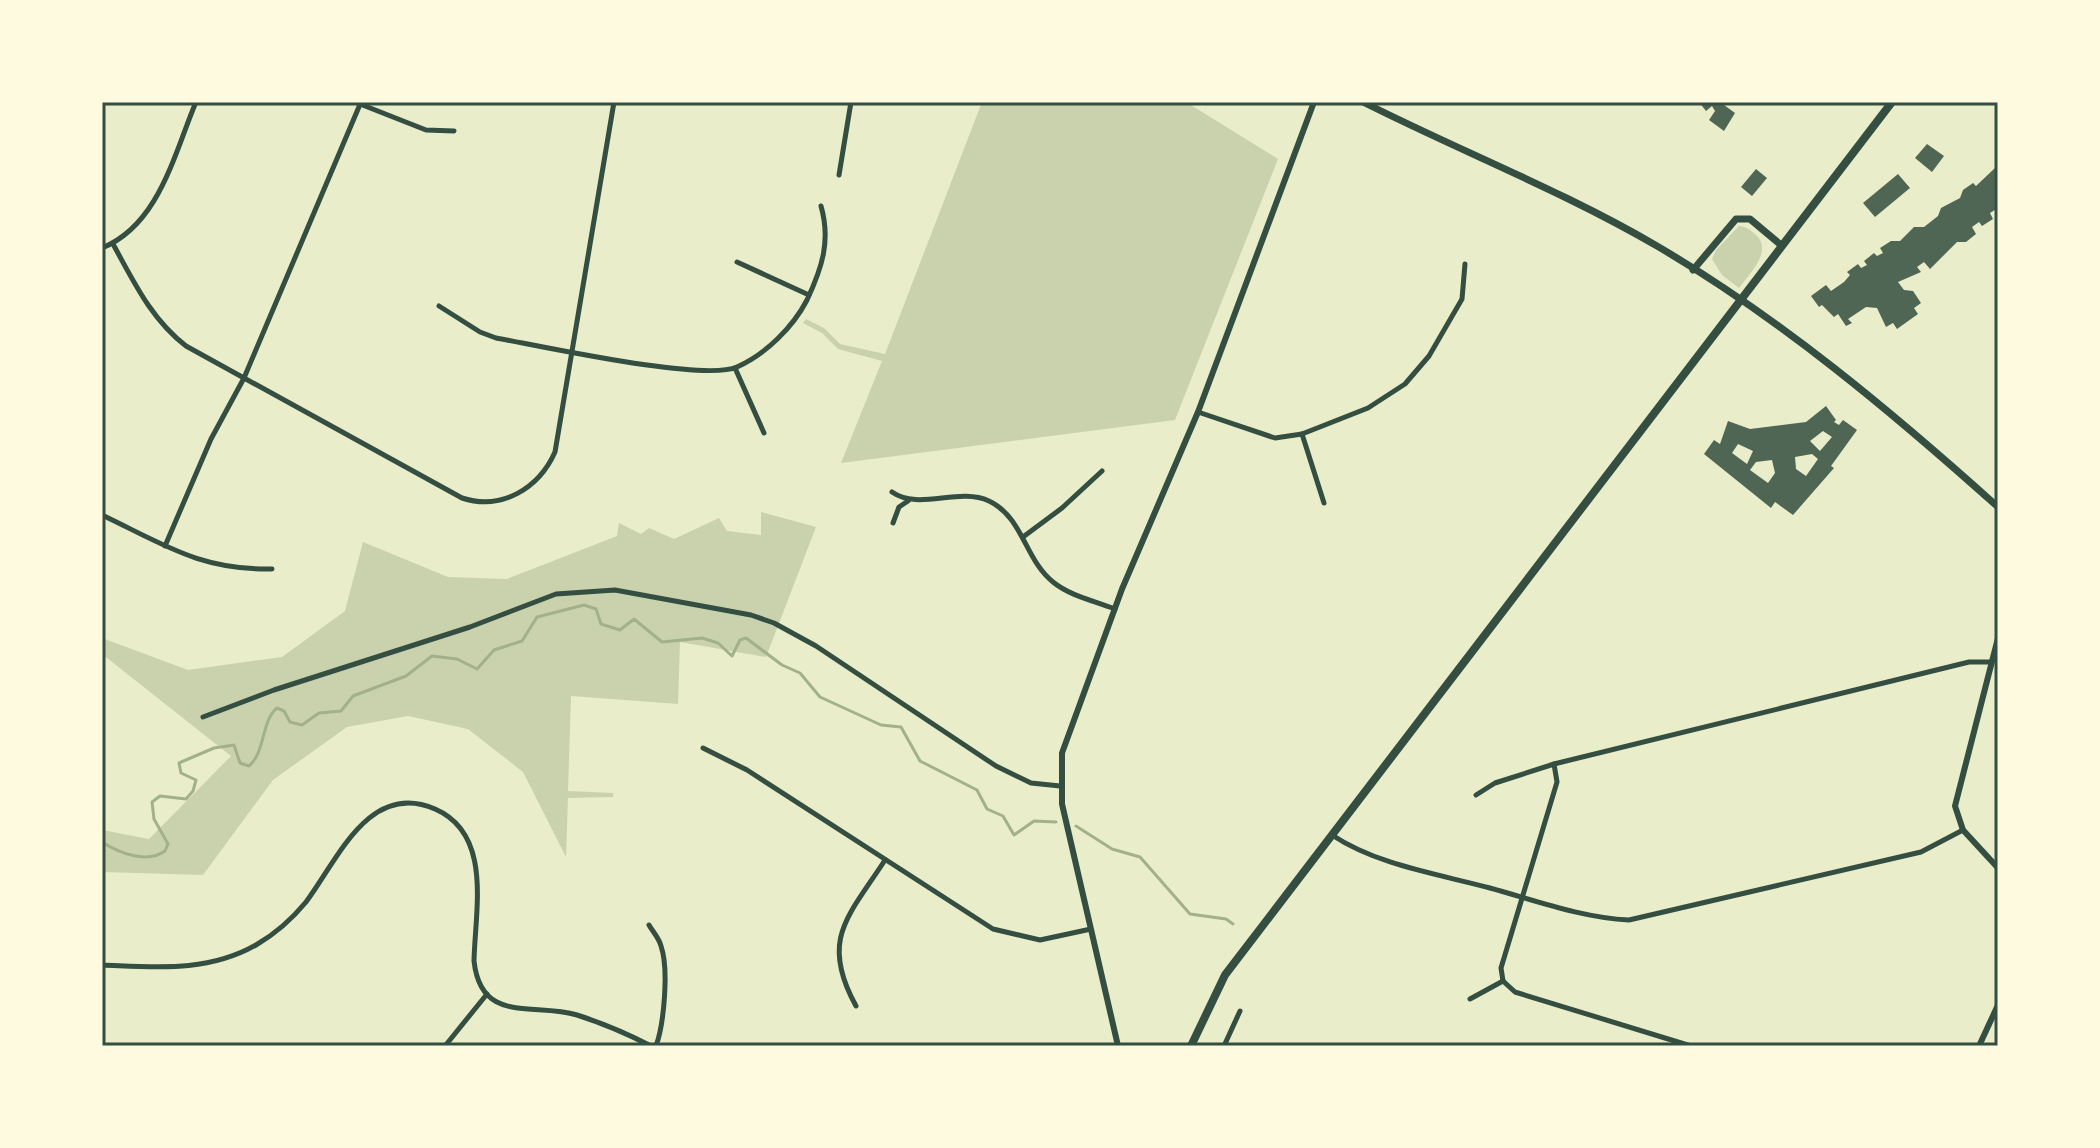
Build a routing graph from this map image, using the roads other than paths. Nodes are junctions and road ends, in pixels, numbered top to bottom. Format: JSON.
{"nodes":[{"id":1,"x":196,"y":102,"type":"edge"},
{"id":2,"x":614,"y":102,"type":"edge"},
{"id":3,"x":851,"y":102,"type":"edge"},
{"id":4,"x":1314,"y":102,"type":"edge"},
{"id":5,"x":1363,"y":102,"type":"edge"},
{"id":6,"x":1892,"y":102,"type":"edge"},
{"id":7,"x":360,"y":103,"type":"edge"},
{"id":8,"x":454,"y":131,"type":"dead end"},
{"id":9,"x":839,"y":175,"type":"dead end"},
{"id":10,"x":821,"y":206,"type":"dead end"},
{"id":11,"x":113,"y":244,"type":"junction"},
{"id":12,"x":1781,"y":245,"type":"junction"},
{"id":13,"x":102,"y":248,"type":"edge"},
{"id":14,"x":737,"y":262,"type":"dead end"},
{"id":15,"x":1465,"y":264,"type":"dead end"},
{"id":16,"x":1693,"y":270,"type":"junction"},
{"id":17,"x":809,"y":295,"type":"junction"},
{"id":18,"x":439,"y":306,"type":"dead end"},
{"id":19,"x":573,"y":351,"type":"junction"},
{"id":20,"x":735,"y":368,"type":"junction"},
{"id":21,"x":244,"y":378,"type":"junction"},
{"id":22,"x":1198,"y":412,"type":"junction"},
{"id":23,"x":764,"y":433,"type":"dead end"},
{"id":24,"x":1302,"y":434,"type":"junction"},
{"id":25,"x":1102,"y":471,"type":"dead end"},
{"id":26,"x":892,"y":492,"type":"dead end"},
{"id":27,"x":912,"y":499,"type":"junction"},
{"id":28,"x":1324,"y":503,"type":"dead end"},
{"id":29,"x":1998,"y":507,"type":"edge"},
{"id":30,"x":102,"y":515,"type":"edge"},
{"id":31,"x":893,"y":523,"type":"dead end"},
{"id":32,"x":1023,"y":537,"type":"junction"},
{"id":33,"x":165,"y":546,"type":"junction"},
{"id":34,"x":272,"y":569,"type":"dead end"},
{"id":35,"x":1115,"y":609,"type":"junction"},
{"id":36,"x":1998,"y":638,"type":"edge"},
{"id":37,"x":1991,"y":662,"type":"junction"},
{"id":38,"x":203,"y":717,"type":"dead end"},
{"id":39,"x":703,"y":748,"type":"dead end"},
{"id":40,"x":1554,"y":764,"type":"junction"},
{"id":41,"x":1060,"y":786,"type":"junction"},
{"id":42,"x":1476,"y":795,"type":"dead end"},
{"id":43,"x":1963,"y":830,"type":"junction"},
{"id":44,"x":1331,"y":834,"type":"junction"},
{"id":45,"x":885,"y":860,"type":"junction"},
{"id":46,"x":1998,"y":868,"type":"edge"},
{"id":47,"x":1522,"y":897,"type":"junction"},
{"id":48,"x":649,"y":925,"type":"dead end"},
{"id":49,"x":1091,"y":929,"type":"junction"},
{"id":50,"x":102,"y":965,"type":"edge"},
{"id":51,"x":1503,"y":981,"type":"junction"},
{"id":52,"x":487,"y":994,"type":"junction"},
{"id":53,"x":1470,"y":999,"type":"dead end"},
{"id":54,"x":1998,"y":1005,"type":"edge"},
{"id":55,"x":856,"y":1006,"type":"dead end"},
{"id":56,"x":1240,"y":1011,"type":"dead end"},
{"id":57,"x":445,"y":1046,"type":"edge"},
{"id":58,"x":654,"y":1046,"type":"edge"},
{"id":59,"x":1118,"y":1046,"type":"edge"},
{"id":60,"x":1191,"y":1046,"type":"edge"},
{"id":61,"x":1224,"y":1046,"type":"edge"},
{"id":62,"x":1691,"y":1046,"type":"edge"},
{"id":63,"x":1979,"y":1046,"type":"edge"}],
"edges":[{"from":1,"to":11,"type":"street"},
{"from":2,"to":19,"type":"street"},
{"from":3,"to":9,"type":"street"},
{"from":4,"to":22,"type":"street"},
{"from":5,"to":16,"type":"main road"},
{"from":6,"to":12,"type":"main road"},
{"from":7,"to":8,"type":"street"},
{"from":7,"to":21,"type":"street"},
{"from":10,"to":17,"type":"street"},
{"from":11,"to":13,"type":"street"},
{"from":11,"to":21,"type":"street"},
{"from":12,"to":16,"type":"main road"},
{"from":12,"to":44,"type":"main road"},
{"from":14,"to":17,"type":"street"},
{"from":15,"to":24,"type":"street"},
{"from":16,"to":29,"type":"main road"},
{"from":17,"to":20,"type":"street"},
{"from":18,"to":19,"type":"street"},
{"from":19,"to":20,"type":"street"},
{"from":19,"to":21,"type":"street"},
{"from":20,"to":23,"type":"street"},
{"from":21,"to":33,"type":"street"},
{"from":22,"to":24,"type":"street"},
{"from":22,"to":35,"type":"street"},
{"from":24,"to":28,"type":"street"},
{"from":25,"to":32,"type":"street"},
{"from":26,"to":27,"type":"street"},
{"from":27,"to":31,"type":"street"},
{"from":27,"to":32,"type":"street"},
{"from":30,"to":33,"type":"street"},
{"from":32,"to":35,"type":"street"},
{"from":33,"to":34,"type":"street"},
{"from":35,"to":41,"type":"street"},
{"from":36,"to":37,"type":"street"},
{"from":37,"to":40,"type":"street"},
{"from":37,"to":43,"type":"street"},
{"from":38,"to":41,"type":"street"},
{"from":39,"to":45,"type":"street"},
{"from":40,"to":42,"type":"street"},
{"from":40,"to":47,"type":"street"},
{"from":41,"to":49,"type":"street"},
{"from":43,"to":46,"type":"street"},
{"from":43,"to":47,"type":"street"},
{"from":44,"to":47,"type":"street"},
{"from":44,"to":60,"type":"main road"},
{"from":45,"to":49,"type":"street"},
{"from":45,"to":55,"type":"street"},
{"from":47,"to":51,"type":"street"},
{"from":48,"to":58,"type":"street"},
{"from":49,"to":59,"type":"street"},
{"from":50,"to":52,"type":"street"},
{"from":51,"to":53,"type":"street"},
{"from":51,"to":62,"type":"street"},
{"from":52,"to":57,"type":"street"},
{"from":52,"to":58,"type":"street"},
{"from":54,"to":63,"type":"street"},
{"from":56,"to":61,"type":"street"}]}
